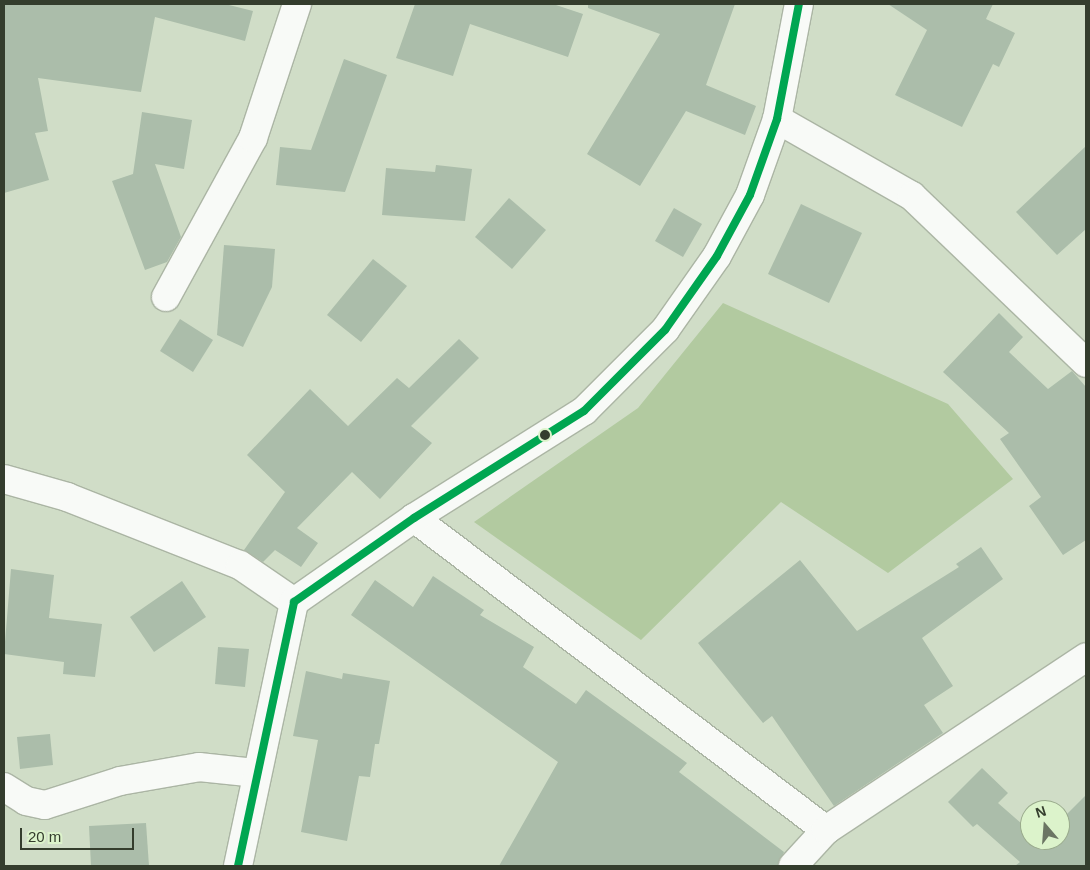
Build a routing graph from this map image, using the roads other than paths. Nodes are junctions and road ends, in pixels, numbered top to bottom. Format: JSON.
{"nodes":[{"id":1,"x":297,"y":4,"type":"edge"},
{"id":2,"x":799,"y":4,"type":"edge"},
{"id":3,"x":776,"y":119,"type":"junction"},
{"id":4,"x":166,"y":297,"type":"dead end"},
{"id":5,"x":1086,"y":363,"type":"edge"},
{"id":6,"x":4,"y":479,"type":"edge"},
{"id":7,"x":414,"y":518,"type":"junction"},
{"id":8,"x":294,"y":602,"type":"junction"},
{"id":9,"x":1086,"y":657,"type":"edge"},
{"id":10,"x":255,"y":773,"type":"junction"},
{"id":11,"x":4,"y":787,"type":"edge"},
{"id":12,"x":826,"y":830,"type":"junction"},
{"id":13,"x":238,"y":866,"type":"edge"},
{"id":14,"x":793,"y":866,"type":"edge"}],
"edges":[{"from":1,"to":4,"type":"street"},
{"from":2,"to":3,"type":"street"},
{"from":3,"to":5,"type":"street"},
{"from":3,"to":7,"type":"street"},
{"from":6,"to":8,"type":"street"},
{"from":7,"to":8,"type":"street"},
{"from":7,"to":12,"type":"street"},
{"from":8,"to":10,"type":"street"},
{"from":9,"to":12,"type":"street"},
{"from":10,"to":11,"type":"street"},
{"from":10,"to":13,"type":"street"},
{"from":12,"to":14,"type":"street"}]}
